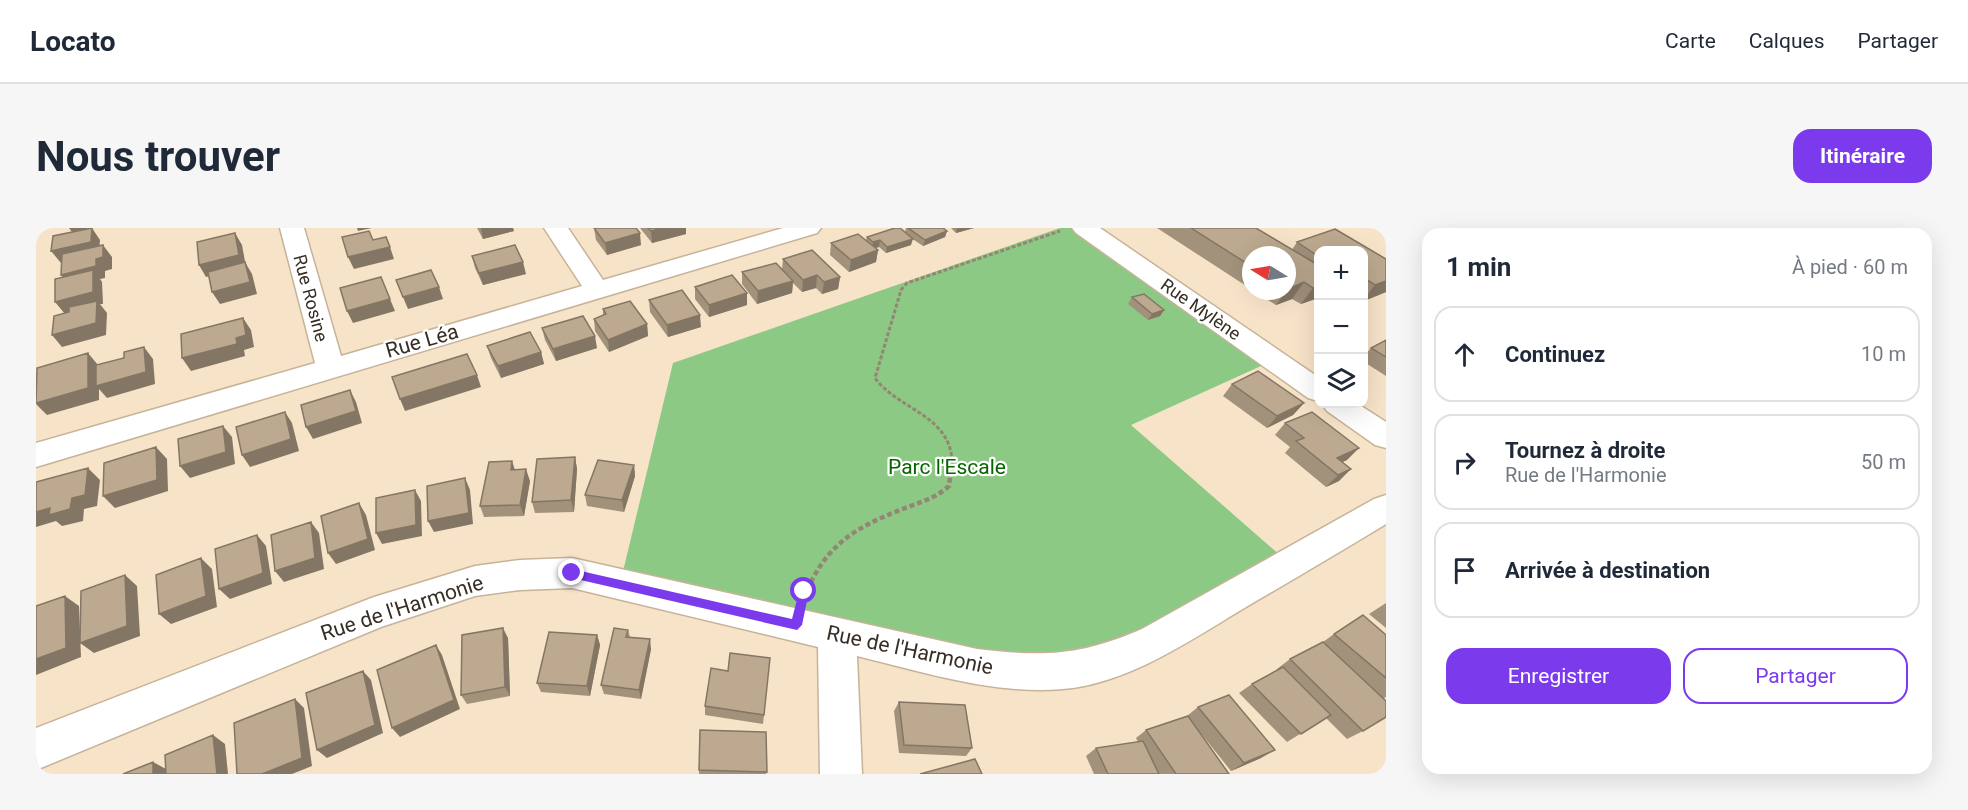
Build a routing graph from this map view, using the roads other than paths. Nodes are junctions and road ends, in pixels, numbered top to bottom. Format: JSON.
{"nodes":[{"id":1,"x":292,"y":228,"type":"edge"},
{"id":2,"x":556,"y":228,"type":"edge"},
{"id":3,"x":809,"y":228,"type":"edge"},
{"id":4,"x":1084,"y":228,"type":"edge"},
{"id":5,"x":597,"y":290,"type":"junction"},
{"id":6,"x":330,"y":368,"type":"junction"},
{"id":7,"x":1314,"y":388,"type":"edge"},
{"id":8,"x":1343,"y":408,"type":"edge"},
{"id":9,"x":1386,"y":437,"type":"edge"},
{"id":10,"x":36,"y":454,"type":"edge"},
{"id":11,"x":1386,"y":508,"type":"edge"},
{"id":12,"x":837,"y":635,"type":"junction"},
{"id":13,"x":36,"y":749,"type":"edge"},
{"id":14,"x":841,"y":774,"type":"edge"}],
"edges":[{"from":1,"to":6,"type":"street","name":"Rue Rosine"},
{"from":2,"to":5,"type":"street"},
{"from":3,"to":5,"type":"street","name":"Rue Léa"},
{"from":4,"to":7,"type":"street","name":"Rue Mylène"},
{"from":5,"to":6,"type":"street","name":"Rue Léa"},
{"from":6,"to":10,"type":"street","name":"Rue Léa"},
{"from":8,"to":9,"type":"street"},
{"from":11,"to":12,"type":"street","name":"Rue de l'Harmonie"},
{"from":12,"to":13,"type":"street","name":"Rue de l'Harmonie"},
{"from":12,"to":14,"type":"street"}]}
